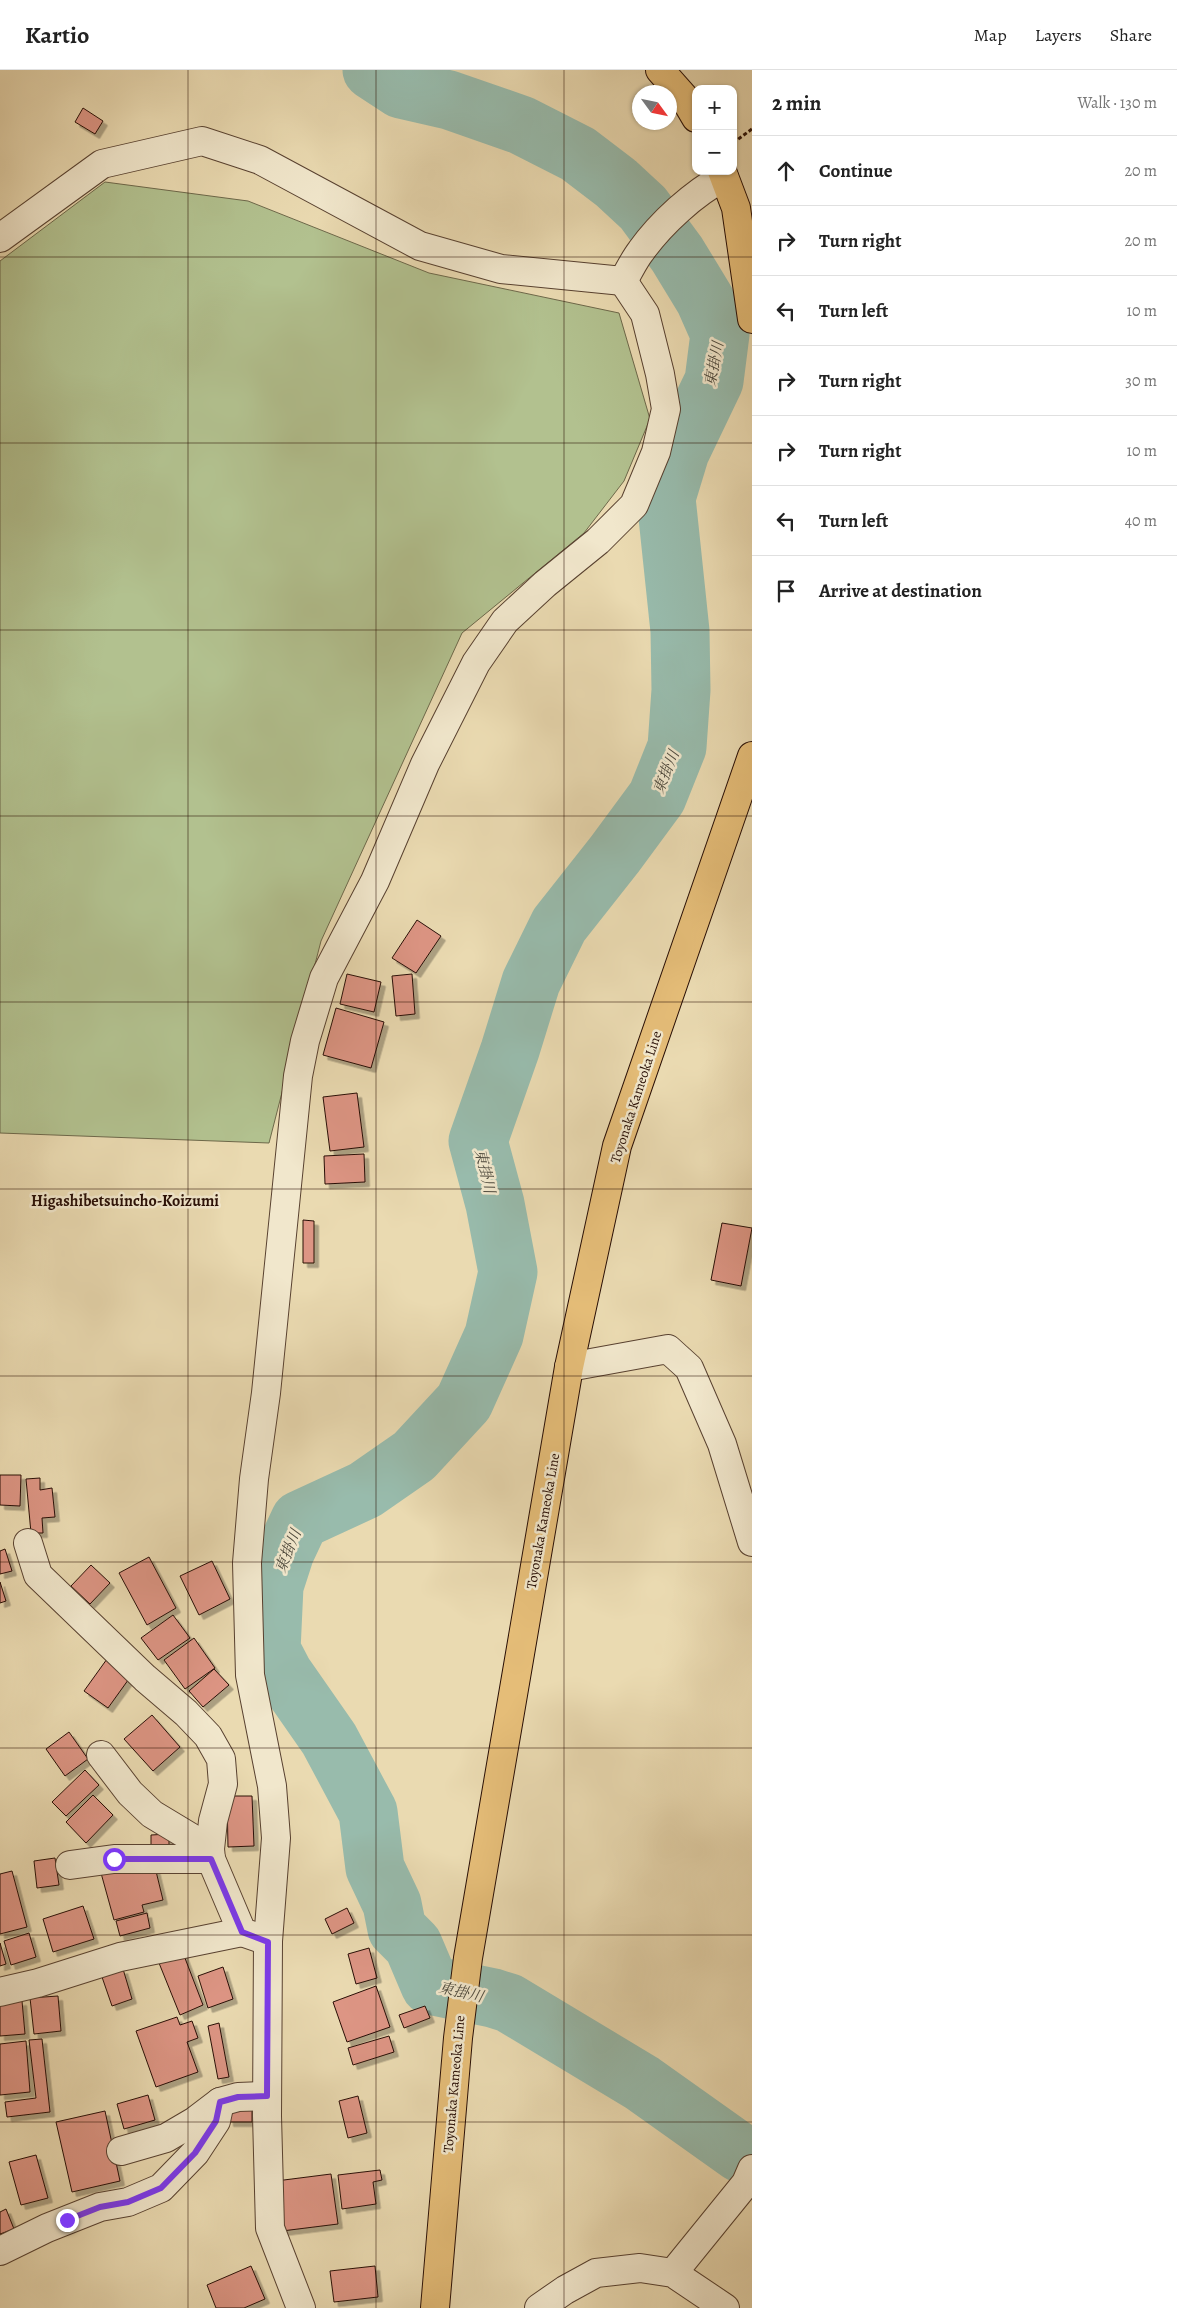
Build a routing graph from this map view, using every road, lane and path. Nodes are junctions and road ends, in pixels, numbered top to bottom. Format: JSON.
{"nodes":[{"id":1,"x":660,"y":70,"type":"edge"},
{"id":2,"x":692,"y":111,"type":"edge"},
{"id":3,"x":752,"y":129,"type":"edge"},
{"id":4,"x":737,"y":140,"type":"edge"},
{"id":5,"x":722,"y":175,"type":"edge"},
{"id":6,"x":723,"y":175,"type":"edge"},
{"id":7,"x":0,"y":238,"type":"edge"},
{"id":8,"x":623,"y":281,"type":"junction"},
{"id":9,"x":752,"y":319,"type":"edge"},
{"id":10,"x":752,"y":756,"type":"edge"},
{"id":11,"x":569,"y":1367,"type":"junction"},
{"id":12,"x":752,"y":1542,"type":"edge"},
{"id":13,"x":28,"y":1543,"type":"dead end"},
{"id":14,"x":101,"y":1756,"type":"dead end"},
{"id":15,"x":210,"y":1854,"type":"junction"},
{"id":16,"x":70,"y":1865,"type":"dead end"},
{"id":17,"x":242,"y":1932,"type":"junction"},
{"id":18,"x":268,"y":1942,"type":"junction"},
{"id":19,"x":0,"y":1992,"type":"edge"},
{"id":20,"x":267,"y":2096,"type":"junction"},
{"id":21,"x":220,"y":2102,"type":"junction"},
{"id":22,"x":121,"y":2151,"type":"dead end"},
{"id":23,"x":750,"y":2178,"type":"edge"},
{"id":24,"x":0,"y":2251,"type":"edge"},
{"id":25,"x":673,"y":2272,"type":"junction"},
{"id":26,"x":292,"y":2305,"type":"edge"},
{"id":27,"x":435,"y":2308,"type":"edge"},
{"id":28,"x":539,"y":2308,"type":"edge"},
{"id":29,"x":725,"y":2308,"type":"edge"}],
"edges":[{"from":1,"to":2,"type":"main road"},
{"from":3,"to":4,"type":"path"},
{"from":5,"to":8,"type":"street"},
{"from":6,"to":9,"type":"main road"},
{"from":7,"to":8,"type":"street"},
{"from":8,"to":18,"type":"street"},
{"from":10,"to":11,"type":"main road","name":"Toyonaka Kameoka Line"},
{"from":11,"to":12,"type":"street"},
{"from":11,"to":27,"type":"main road","name":"Toyonaka Kameoka Line"},
{"from":13,"to":15,"type":"street"},
{"from":14,"to":15,"type":"street"},
{"from":15,"to":16,"type":"street"},
{"from":15,"to":17,"type":"street"},
{"from":17,"to":18,"type":"street"},
{"from":17,"to":19,"type":"street"},
{"from":18,"to":20,"type":"street"},
{"from":20,"to":21,"type":"street"},
{"from":20,"to":26,"type":"street"},
{"from":21,"to":22,"type":"street"},
{"from":21,"to":24,"type":"street"},
{"from":23,"to":25,"type":"street"},
{"from":25,"to":28,"type":"street"},
{"from":25,"to":29,"type":"street"}]}
